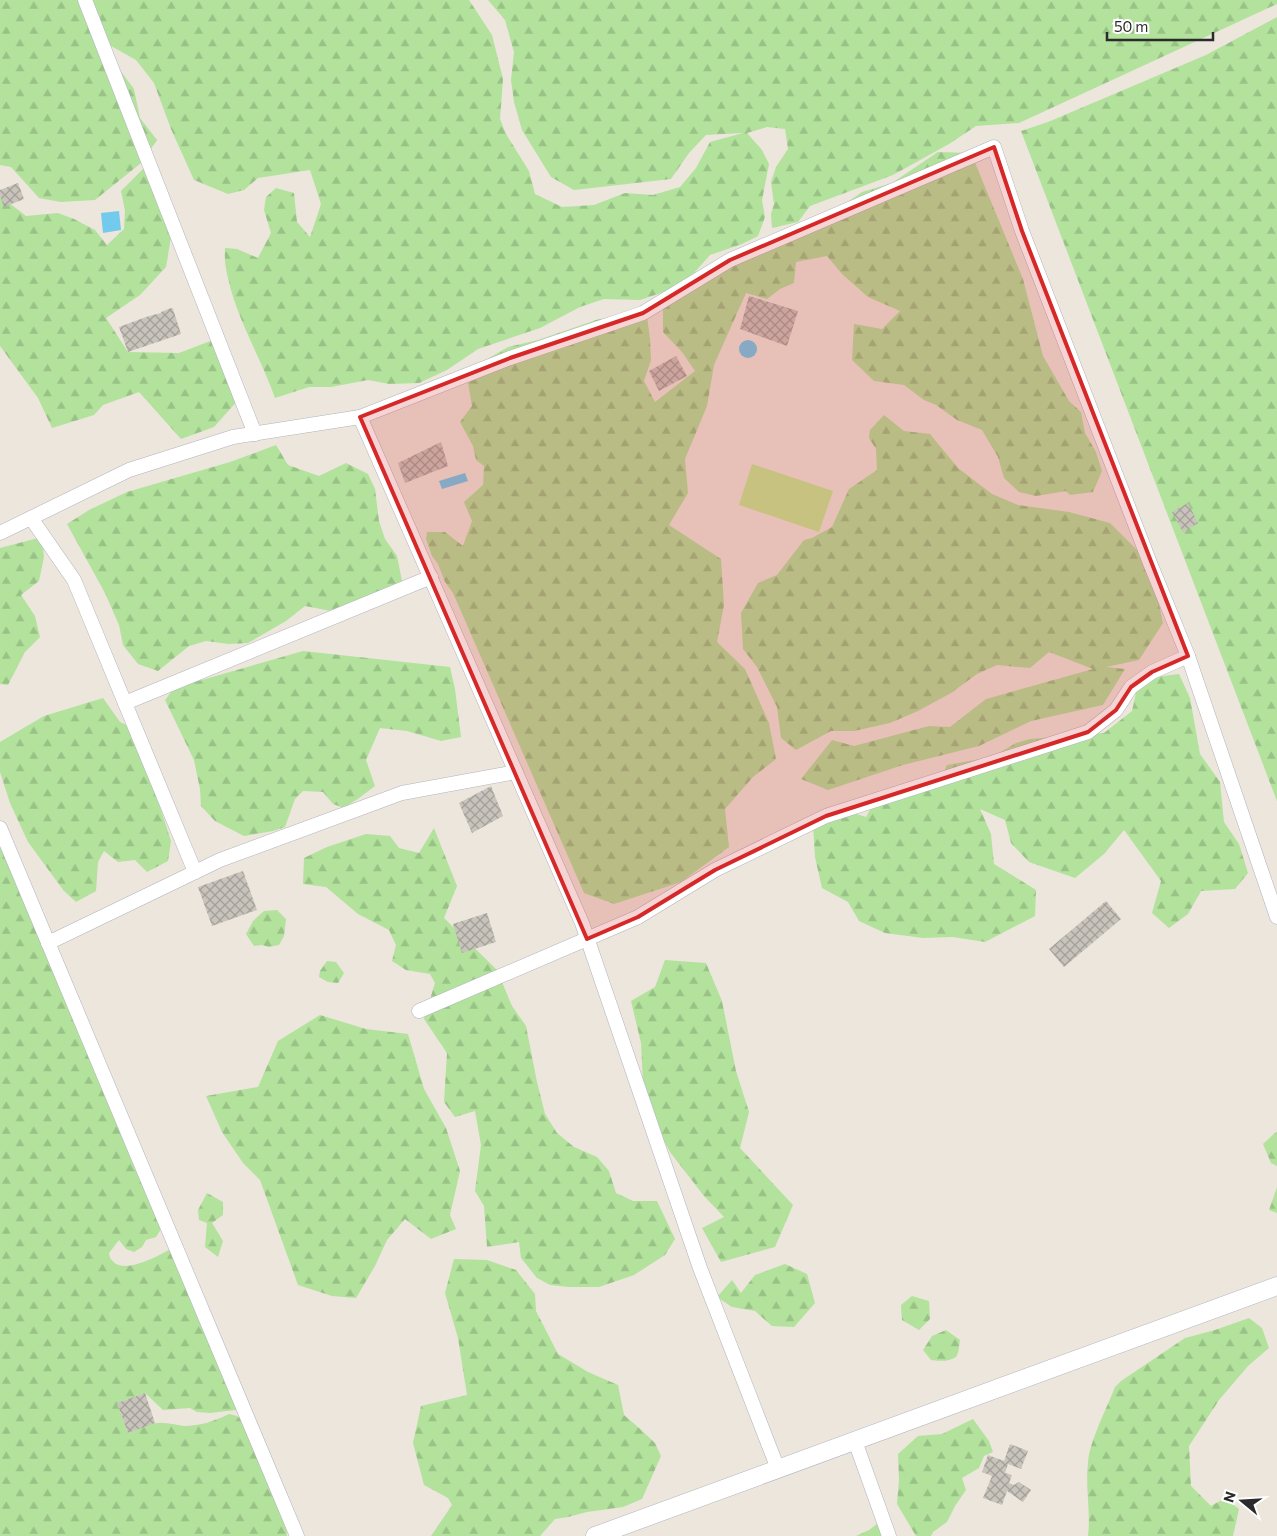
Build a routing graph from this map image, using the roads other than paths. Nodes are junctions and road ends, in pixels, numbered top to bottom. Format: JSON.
{"nodes":[{"id":1,"x":85,"y":0,"type":"edge"},
{"id":2,"x":360,"y":417,"type":"junction"},
{"id":3,"x":255,"y":434,"type":"junction"},
{"id":4,"x":30,"y":518,"type":"junction"},
{"id":5,"x":0,"y":533,"type":"edge"},
{"id":6,"x":431,"y":577,"type":"junction"},
{"id":7,"x":1188,"y":656,"type":"junction"},
{"id":8,"x":125,"y":703,"type":"junction"},
{"id":9,"x":516,"y":772,"type":"junction"},
{"id":10,"x":0,"y":828,"type":"edge"},
{"id":11,"x":195,"y":872,"type":"junction"},
{"id":12,"x":1277,"y":917,"type":"edge"},
{"id":13,"x":587,"y":939,"type":"junction"},
{"id":14,"x":48,"y":942,"type":"junction"},
{"id":15,"x":419,"y":1011,"type":"dead end"},
{"id":16,"x":1277,"y":1286,"type":"edge"},
{"id":17,"x":855,"y":1441,"type":"junction"},
{"id":18,"x":778,"y":1469,"type":"junction"},
{"id":19,"x":297,"y":1536,"type":"edge"},
{"id":20,"x":595,"y":1536,"type":"edge"},
{"id":21,"x":889,"y":1536,"type":"edge"}],
"edges":[{"from":1,"to":3,"type":"street"},
{"from":2,"to":3,"type":"street"},
{"from":2,"to":6,"type":"street"},
{"from":2,"to":7,"type":"street"},
{"from":3,"to":4,"type":"street"},
{"from":4,"to":5,"type":"street"},
{"from":4,"to":8,"type":"street"},
{"from":6,"to":8,"type":"street"},
{"from":6,"to":9,"type":"street"},
{"from":7,"to":12,"type":"street"},
{"from":7,"to":13,"type":"street"},
{"from":8,"to":11,"type":"street"},
{"from":9,"to":11,"type":"street"},
{"from":9,"to":13,"type":"street"},
{"from":10,"to":14,"type":"street"},
{"from":11,"to":14,"type":"street"},
{"from":13,"to":15,"type":"street"},
{"from":13,"to":18,"type":"street"},
{"from":14,"to":19,"type":"street"},
{"from":16,"to":17,"type":"street"},
{"from":17,"to":18,"type":"street"},
{"from":17,"to":21,"type":"street"},
{"from":18,"to":20,"type":"street"}]}
